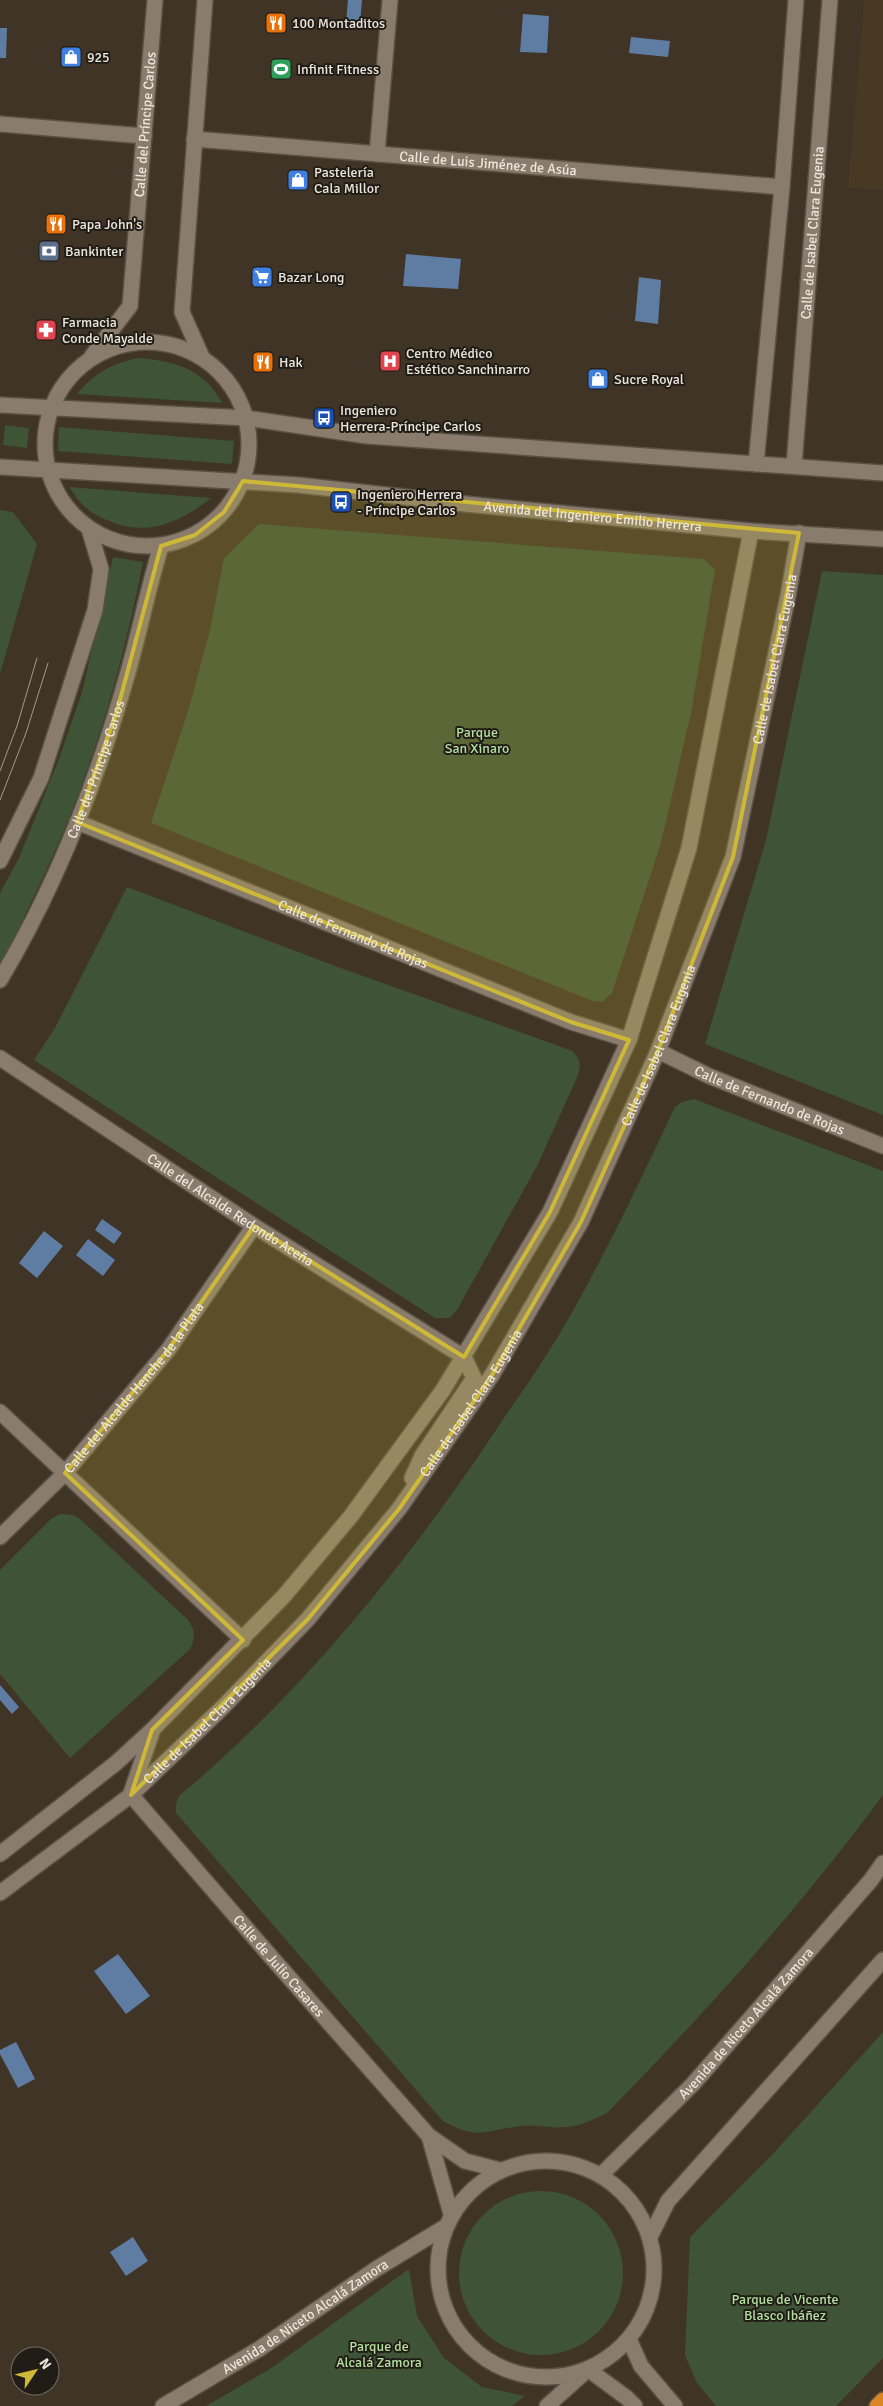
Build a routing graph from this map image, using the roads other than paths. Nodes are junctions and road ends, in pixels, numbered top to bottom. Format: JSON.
{"nodes":[{"id":1,"x":155,"y":0,"type":"edge"},
{"id":2,"x":205,"y":0,"type":"edge"},
{"id":3,"x":390,"y":0,"type":"edge"},
{"id":4,"x":796,"y":0,"type":"edge"},
{"id":5,"x":830,"y":0,"type":"edge"},
{"id":6,"x":0,"y":124,"type":"edge"},
{"id":7,"x":144,"y":136,"type":"junction"},
{"id":8,"x":194,"y":139,"type":"junction"},
{"id":9,"x":377,"y":154,"type":"junction"},
{"id":10,"x":782,"y":187,"type":"junction"},
{"id":11,"x":92,"y":356,"type":"junction"},
{"id":12,"x":202,"y":357,"type":"junction"},
{"id":13,"x":0,"y":404,"type":"edge"},
{"id":14,"x":54,"y":409,"type":"junction"},
{"id":15,"x":246,"y":418,"type":"junction"},
{"id":16,"x":756,"y":464,"type":"junction"},
{"id":17,"x":794,"y":466,"type":"junction"},
{"id":18,"x":0,"y":467,"type":"edge"},
{"id":19,"x":44,"y":470,"type":"junction"},
{"id":20,"x":883,"y":473,"type":"edge"},
{"id":21,"x":243,"y":480,"type":"junction"},
{"id":22,"x":89,"y":529,"type":"junction"},
{"id":23,"x":751,"y":531,"type":"junction"},
{"id":24,"x":799,"y":533,"type":"junction"},
{"id":25,"x":883,"y":539,"type":"edge"},
{"id":26,"x":160,"y":546,"type":"junction"},
{"id":27,"x":77,"y":822,"type":"junction"},
{"id":28,"x":0,"y":861,"type":"edge"},
{"id":29,"x":0,"y":980,"type":"edge"},
{"id":30,"x":629,"y":1040,"type":"junction"},
{"id":31,"x":658,"y":1051,"type":"junction"},
{"id":32,"x":0,"y":1058,"type":"edge"},
{"id":33,"x":883,"y":1146,"type":"edge"},
{"id":34,"x":254,"y":1226,"type":"junction"},
{"id":35,"x":464,"y":1357,"type":"junction"},
{"id":36,"x":0,"y":1412,"type":"edge"},
{"id":37,"x":65,"y":1472,"type":"junction"},
{"id":38,"x":399,"y":1509,"type":"junction"},
{"id":39,"x":0,"y":1537,"type":"edge"},
{"id":40,"x":243,"y":1640,"type":"junction"},
{"id":41,"x":152,"y":1730,"type":"junction"},
{"id":42,"x":131,"y":1795,"type":"junction"},
{"id":43,"x":0,"y":1854,"type":"edge"},
{"id":44,"x":883,"y":1863,"type":"edge"},
{"id":45,"x":0,"y":1893,"type":"edge"},
{"id":46,"x":883,"y":1960,"type":"edge"},
{"id":47,"x":429,"y":2136,"type":"junction"},
{"id":48,"x":500,"y":2170,"type":"junction"},
{"id":49,"x":601,"y":2175,"type":"junction"},
{"id":50,"x":448,"y":2220,"type":"junction"},
{"id":51,"x":650,"y":2237,"type":"junction"},
{"id":52,"x":630,"y":2340,"type":"junction"},
{"id":53,"x":588,"y":2370,"type":"junction"},
{"id":54,"x":883,"y":2400,"type":"edge"},
{"id":55,"x":163,"y":2406,"type":"edge"},
{"id":56,"x":547,"y":2406,"type":"edge"},
{"id":57,"x":635,"y":2406,"type":"edge"},
{"id":58,"x":675,"y":2406,"type":"edge"},
{"id":59,"x":877,"y":2406,"type":"edge"}],
"edges":[{"from":1,"to":7,"type":"street","name":"Calle del Príncipe Carlos"},
{"from":2,"to":8,"type":"street"},
{"from":3,"to":9,"type":"street"},
{"from":4,"to":10,"type":"street"},
{"from":5,"to":17,"type":"street","name":"Calle de Isabel Clara Eugenia"},
{"from":6,"to":7,"type":"street"},
{"from":7,"to":11,"type":"street","name":"Calle del Príncipe Carlos"},
{"from":8,"to":9,"type":"street","name":"Calle de Luis Jiménez de Asúa"},
{"from":8,"to":12,"type":"street"},
{"from":9,"to":10,"type":"street","name":"Calle de Luis Jiménez de Asúa"},
{"from":10,"to":16,"type":"street"},
{"from":11,"to":12,"type":"street"},
{"from":11,"to":14,"type":"street"},
{"from":12,"to":15,"type":"street"},
{"from":13,"to":14,"type":"street"},
{"from":14,"to":15,"type":"street"},
{"from":14,"to":19,"type":"street"},
{"from":15,"to":16,"type":"street"},
{"from":15,"to":21,"type":"street"},
{"from":16,"to":17,"type":"street"},
{"from":17,"to":20,"type":"street"},
{"from":18,"to":19,"type":"street","name":"Avenida del Ingeniero Emilio Herrera"},
{"from":19,"to":21,"type":"street","name":"Avenida del Ingeniero Emilio Herrera"},
{"from":19,"to":22,"type":"street"},
{"from":21,"to":23,"type":"street","name":"Avenida del Ingeniero Emilio Herrera"},
{"from":21,"to":26,"type":"street"},
{"from":22,"to":26,"type":"street"},
{"from":22,"to":28,"type":"street"},
{"from":23,"to":24,"type":"street","name":"Avenida del Ingeniero Emilio Herrera"},
{"from":23,"to":30,"type":"street","name":"Calle de Isabel Clara Eugenia"},
{"from":24,"to":25,"type":"street","name":"Avenida del Ingeniero Emilio Herrera"},
{"from":24,"to":31,"type":"street","name":"Calle de Isabel Clara Eugenia"},
{"from":26,"to":27,"type":"street","name":"Calle del Príncipe Carlos"},
{"from":27,"to":29,"type":"street","name":"Calle del Príncipe Carlos"},
{"from":27,"to":30,"type":"street","name":"Calle de Fernando de Rojas"},
{"from":30,"to":35,"type":"street","name":"Calle de Isabel Clara Eugenia"},
{"from":31,"to":33,"type":"street","name":"Calle de Fernando de Rojas"},
{"from":31,"to":38,"type":"street","name":"Calle de Isabel Clara Eugenia"},
{"from":32,"to":34,"type":"street","name":"Calle del Alcalde Redondo Aceña"},
{"from":34,"to":35,"type":"street","name":"Calle del Alcalde Redondo Aceña"},
{"from":34,"to":37,"type":"street","name":"Calle del Alcalde Henche de la Plata"},
{"from":35,"to":38,"type":"street","name":"Calle de Isabel Clara Eugenia"},
{"from":35,"to":40,"type":"street","name":"Calle de Isabel Clara Eugenia"},
{"from":36,"to":37,"type":"street"},
{"from":37,"to":39,"type":"street","name":"Calle del Alcalde Henche de la Plata"},
{"from":37,"to":40,"type":"street"},
{"from":38,"to":42,"type":"street","name":"Calle de Isabel Clara Eugenia"},
{"from":40,"to":41,"type":"street","name":"Calle de Isabel Clara Eugenia"},
{"from":41,"to":42,"type":"street","name":"Calle de Isabel Clara Eugenia"},
{"from":41,"to":43,"type":"street","name":"Calle de Isabel Clara Eugenia"},
{"from":42,"to":45,"type":"street","name":"Calle de Isabel Clara Eugenia"},
{"from":42,"to":47,"type":"street","name":"Calle de Julio Casares"},
{"from":44,"to":49,"type":"street","name":"Avenida de Niceto Alcalá Zamora"},
{"from":46,"to":51,"type":"street"},
{"from":47,"to":48,"type":"street","name":"Calle de Julio Casares"},
{"from":47,"to":50,"type":"street","name":"Calle de Julio Casares"},
{"from":48,"to":49,"type":"street"},
{"from":48,"to":50,"type":"street"},
{"from":49,"to":51,"type":"street"},
{"from":50,"to":53,"type":"street"},
{"from":50,"to":55,"type":"street","name":"Avenida de Niceto Alcalá Zamora"},
{"from":51,"to":52,"type":"street"},
{"from":52,"to":53,"type":"street"},
{"from":52,"to":58,"type":"street"},
{"from":53,"to":56,"type":"street"},
{"from":53,"to":57,"type":"street"},
{"from":54,"to":59,"type":"highway"}]}
